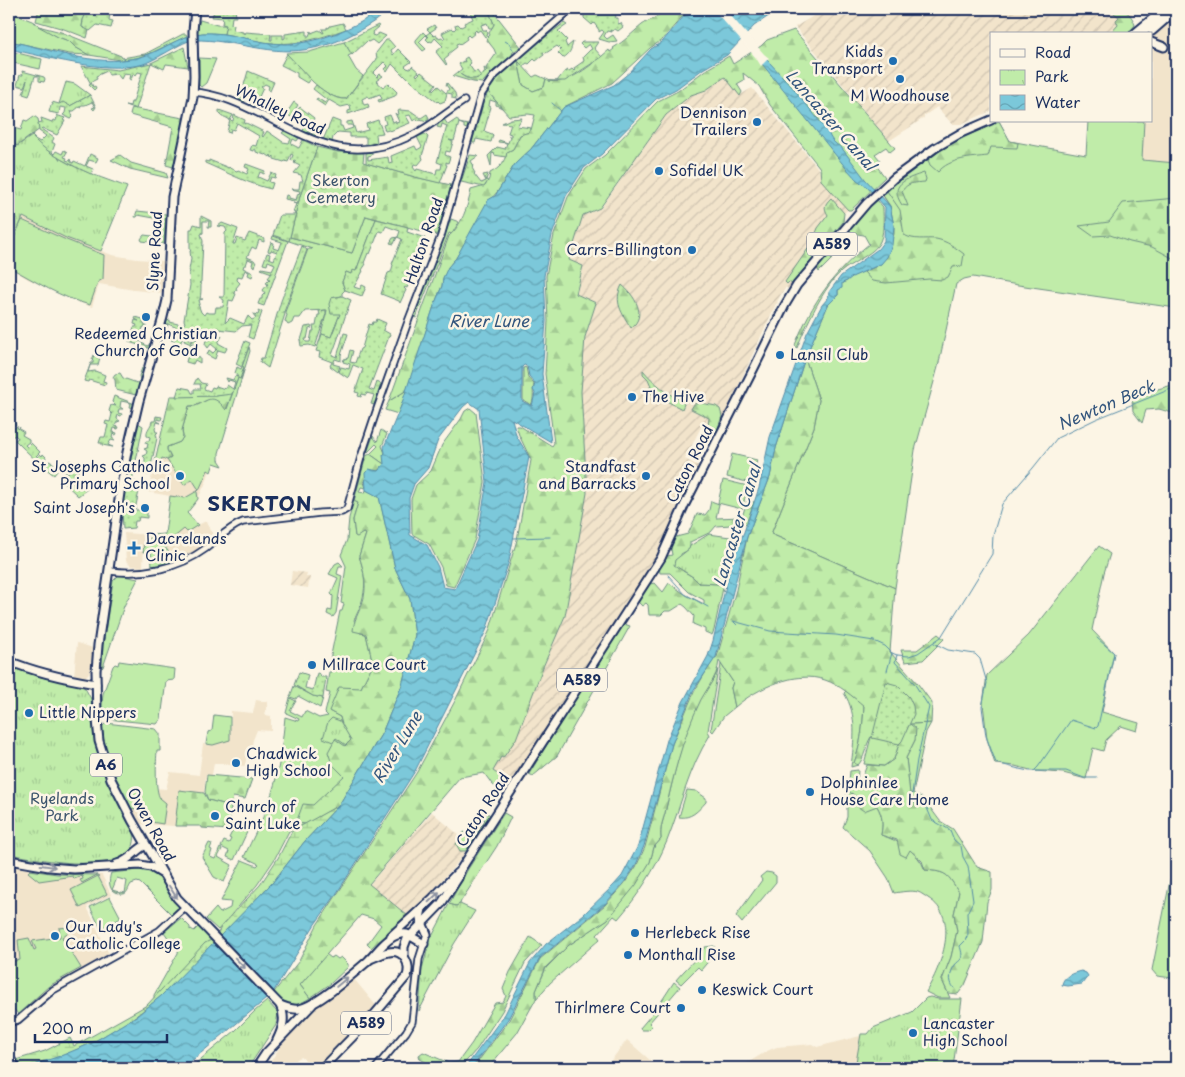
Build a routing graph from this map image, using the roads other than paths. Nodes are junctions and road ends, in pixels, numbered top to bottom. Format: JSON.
{"nodes":[{"id":1,"x":195,"y":9,"type":"edge"},
{"id":2,"x":571,"y":9,"type":"edge"},
{"id":3,"x":1164,"y":9,"type":"edge"},
{"id":4,"x":1170,"y":9,"type":"edge"},
{"id":5,"x":1176,"y":10,"type":"edge"},
{"id":6,"x":1150,"y":29,"type":"edge"},
{"id":7,"x":1136,"y":32,"type":"edge"},
{"id":8,"x":1152,"y":42,"type":"edge"},
{"id":9,"x":1164,"y":47,"type":"dead end"},
{"id":10,"x":193,"y":92,"type":"junction"},
{"id":11,"x":464,"y":102,"type":"dead end"},
{"id":12,"x":990,"y":120,"type":"edge"},
{"id":13,"x":120,"y":492,"type":"joint"},
{"id":14,"x":110,"y":571,"type":"junction"},
{"id":15,"x":9,"y":661,"type":"edge"},
{"id":16,"x":96,"y":684,"type":"junction"},
{"id":17,"x":137,"y":828,"type":"junction"},
{"id":18,"x":146,"y":845,"type":"junction"},
{"id":19,"x":138,"y":849,"type":"junction"},
{"id":20,"x":9,"y":860,"type":"edge"},
{"id":21,"x":97,"y":869,"type":"junction"},
{"id":22,"x":461,"y":869,"type":"junction"},
{"id":23,"x":164,"y":875,"type":"junction"},
{"id":24,"x":185,"y":907,"type":"junction"},
{"id":25,"x":422,"y":908,"type":"junction"},
{"id":26,"x":433,"y":914,"type":"junction"},
{"id":27,"x":422,"y":924,"type":"junction"},
{"id":28,"x":427,"y":934,"type":"junction"},
{"id":29,"x":410,"y":935,"type":"junction"},
{"id":30,"x":386,"y":942,"type":"junction"},
{"id":31,"x":424,"y":944,"type":"junction"},
{"id":32,"x":404,"y":957,"type":"junction"},
{"id":33,"x":369,"y":959,"type":"junction"},
{"id":34,"x":314,"y":1003,"type":"junction"},
{"id":35,"x":279,"y":1004,"type":"junction"},
{"id":36,"x":10,"y":1023,"type":"edge"},
{"id":37,"x":276,"y":1045,"type":"junction"},
{"id":38,"x":9,"y":1058,"type":"edge"},
{"id":39,"x":17,"y":1068,"type":"edge"},
{"id":40,"x":256,"y":1068,"type":"edge"},
{"id":41,"x":322,"y":1068,"type":"edge"},
{"id":42,"x":376,"y":1068,"type":"edge"}],
"edges":[{"from":1,"to":10,"type":"main road","name":"Slyne Road","number":"A6"},
{"from":2,"to":14,"type":"street","name":"Halton Road"},
{"from":3,"to":7,"type":"main road"},
{"from":4,"to":6,"type":"main road"},
{"from":5,"to":6,"type":"main road"},
{"from":8,"to":9,"type":"main road"},
{"from":10,"to":11,"type":"street","name":"Whalley Road"},
{"from":10,"to":13,"type":"main road","name":"Slyne Road","number":"A6"},
{"from":12,"to":22,"type":"main road","name":"Caton Road","number":"A589"},
{"from":13,"to":14,"type":"main road","name":"Owen Road","number":"A6"},
{"from":14,"to":16,"type":"main road","name":"Owen Road","number":"A6"},
{"from":15,"to":16,"type":"main road"},
{"from":16,"to":17,"type":"main road","name":"Owen Road","number":"A6"},
{"from":17,"to":18,"type":"main road","name":"Owen Road","number":"A6"},
{"from":17,"to":19,"type":"main road"},
{"from":18,"to":19,"type":"main road"},
{"from":18,"to":23,"type":"main road","name":"Owen Road","number":"A6"},
{"from":19,"to":21,"type":"main road"},
{"from":20,"to":21,"type":"main road","one_way":true},
{"from":21,"to":23,"type":"main road"},
{"from":25,"to":22,"type":"main road","name":"Caton Road","number":"A589","one_way":true},
{"from":22,"to":26,"type":"main road","name":"Caton Road","number":"A589"},
{"from":23,"to":24,"type":"main road","name":"Owen Road","one_way":true},
{"from":24,"to":35,"type":"main road","name":"Owen Road","one_way":true},
{"from":24,"to":36,"type":"street"},
{"from":25,"to":27,"type":"main road"},
{"from":25,"to":30,"type":"main road","name":"Caton Road","number":"A589"},
{"from":26,"to":27,"type":"main road","name":"Caton Road","number":"A589"},
{"from":26,"to":28,"type":"main road"},
{"from":27,"to":28,"type":"main road"},
{"from":27,"to":29,"type":"main road","name":"Caton Road","number":"A589"},
{"from":28,"to":31,"type":"street"},
{"from":29,"to":30,"type":"main road"},
{"from":29,"to":31,"type":"main road"},
{"from":29,"to":32,"type":"main road","number":"A589"},
{"from":30,"to":33,"type":"main road","number":"A589"},
{"from":31,"to":42,"type":"street"},
{"from":32,"to":33,"type":"main road","number":"A589"},
{"from":32,"to":41,"type":"main road","number":"A589"},
{"from":34,"to":33,"type":"main road","number":"A589","one_way":true},
{"from":34,"to":35,"type":"main road","number":"A589"},
{"from":34,"to":37,"type":"main road"},
{"from":35,"to":37,"type":"main road"},
{"from":37,"to":40,"type":"main road"},
{"from":38,"to":39,"type":"main road"}]}
